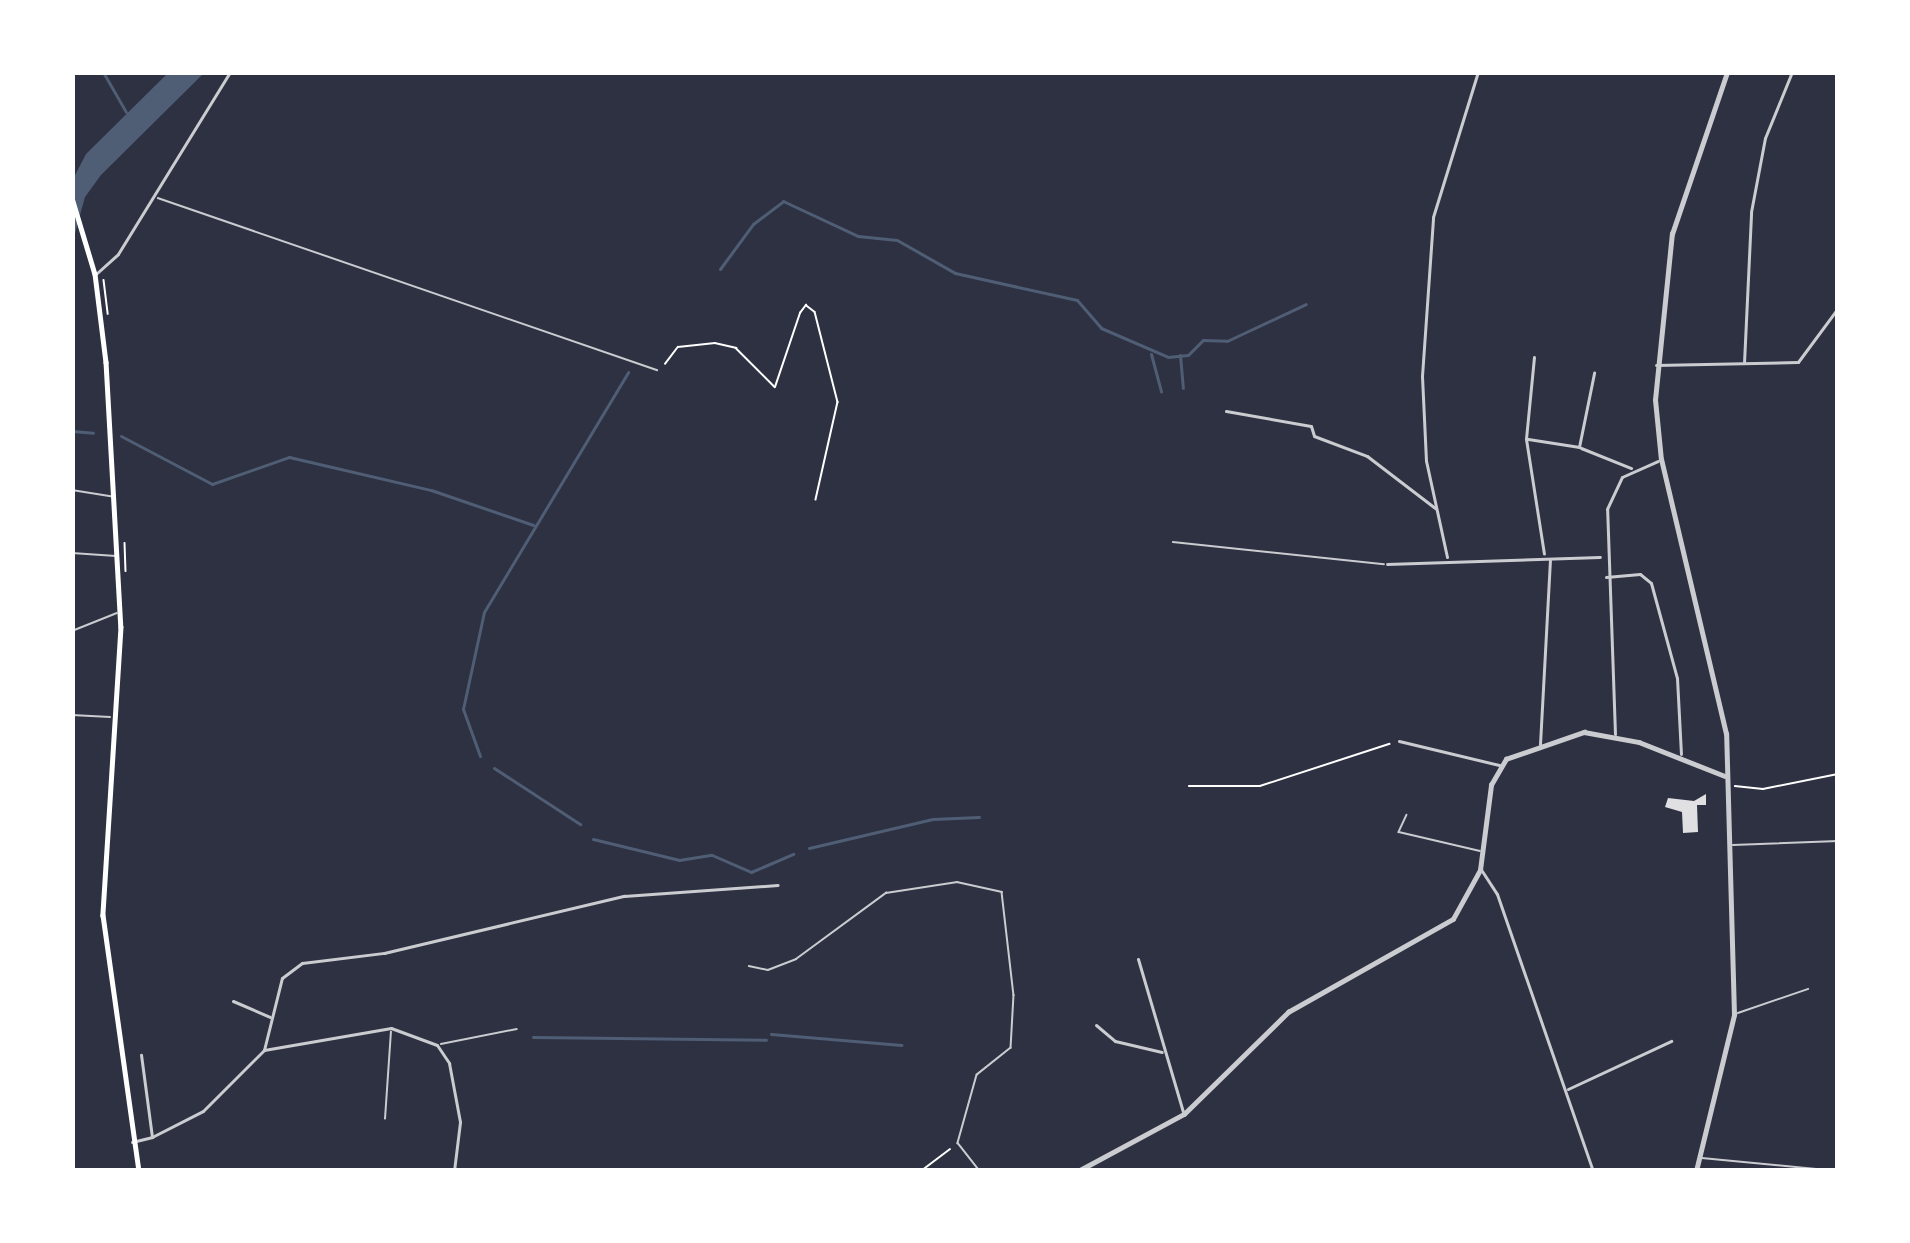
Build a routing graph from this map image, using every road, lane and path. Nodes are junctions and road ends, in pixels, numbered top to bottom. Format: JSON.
{"nodes":[{"id":1,"x":230,"y":72,"type":"edge"},
{"id":2,"x":1478,"y":72,"type":"edge"},
{"id":3,"x":1727,"y":72,"type":"edge"},
{"id":4,"x":1792,"y":72,"type":"edge"},
{"id":5,"x":154,"y":196,"type":"junction"},
{"id":6,"x":72,"y":198,"type":"edge"},
{"id":7,"x":99,"y":272,"type":"junction"},
{"id":8,"x":1838,"y":308,"type":"edge"},
{"id":9,"x":1534,"y":357,"type":"dead end"},
{"id":10,"x":1744,"y":363,"type":"junction"},
{"id":11,"x":1656,"y":365,"type":"junction"},
{"id":12,"x":657,"y":370,"type":"joint"},
{"id":13,"x":1594,"y":373,"type":"dead end"},
{"id":14,"x":1226,"y":411,"type":"dead end"},
{"id":15,"x":1526,"y":439,"type":"junction"},
{"id":16,"x":1580,"y":447,"type":"junction"},
{"id":17,"x":1661,"y":460,"type":"junction"},
{"id":18,"x":1631,"y":468,"type":"junction"},
{"id":19,"x":72,"y":490,"type":"edge"},
{"id":20,"x":111,"y":496,"type":"junction"},
{"id":21,"x":816,"y":500,"type":"dead end"},
{"id":22,"x":1437,"y":509,"type":"junction"},
{"id":23,"x":1173,"y":542,"type":"dead end"},
{"id":24,"x":72,"y":553,"type":"edge"},
{"id":25,"x":118,"y":556,"type":"junction"},
{"id":26,"x":1547,"y":556,"type":"junction"},
{"id":27,"x":1447,"y":557,"type":"junction"},
{"id":28,"x":1603,"y":557,"type":"junction"},
{"id":29,"x":1387,"y":564,"type":"joint"},
{"id":30,"x":1605,"y":577,"type":"junction"},
{"id":31,"x":121,"y":614,"type":"junction"},
{"id":32,"x":72,"y":631,"type":"edge"},
{"id":33,"x":72,"y":715,"type":"edge"},
{"id":34,"x":114,"y":717,"type":"junction"},
{"id":35,"x":1615,"y":736,"type":"junction"},
{"id":36,"x":1399,"y":740,"type":"joint"},
{"id":37,"x":1540,"y":744,"type":"junction"},
{"id":38,"x":1680,"y":756,"type":"junction"},
{"id":39,"x":1498,"y":765,"type":"junction"},
{"id":40,"x":1838,"y":774,"type":"edge"},
{"id":41,"x":1725,"y":780,"type":"junction"},
{"id":42,"x":1189,"y":786,"type":"dead end"},
{"id":43,"x":1407,"y":815,"type":"dead end"},
{"id":44,"x":1838,"y":841,"type":"edge"},
{"id":45,"x":1724,"y":842,"type":"junction"},
{"id":46,"x":1484,"y":852,"type":"junction"},
{"id":47,"x":1480,"y":870,"type":"junction"},
{"id":48,"x":778,"y":885,"type":"dead end"},
{"id":49,"x":1138,"y":959,"type":"dead end"},
{"id":50,"x":749,"y":966,"type":"dead end"},
{"id":51,"x":1808,"y":989,"type":"dead end"},
{"id":52,"x":233,"y":1001,"type":"dead end"},
{"id":53,"x":1734,"y":1015,"type":"junction"},
{"id":54,"x":270,"y":1017,"type":"junction"},
{"id":55,"x":1096,"y":1024,"type":"dead end"},
{"id":56,"x":392,"y":1028,"type":"junction"},
{"id":57,"x":517,"y":1029,"type":"dead end"},
{"id":58,"x":1671,"y":1041,"type":"dead end"},
{"id":59,"x":437,"y":1045,"type":"junction"},
{"id":60,"x":264,"y":1050,"type":"junction"},
{"id":61,"x":1164,"y":1053,"type":"junction"},
{"id":62,"x":141,"y":1055,"type":"dead end"},
{"id":63,"x":1566,"y":1089,"type":"junction"},
{"id":64,"x":1184,"y":1114,"type":"junction"},
{"id":65,"x":385,"y":1119,"type":"dead end"},
{"id":66,"x":152,"y":1137,"type":"junction"},
{"id":67,"x":132,"y":1142,"type":"junction"},
{"id":68,"x":958,"y":1143,"type":"junction"},
{"id":69,"x":1698,"y":1158,"type":"junction"},
{"id":70,"x":139,"y":1171,"type":"edge"},
{"id":71,"x":454,"y":1171,"type":"edge"},
{"id":72,"x":921,"y":1171,"type":"edge"},
{"id":73,"x":980,"y":1171,"type":"edge"},
{"id":74,"x":1078,"y":1171,"type":"edge"},
{"id":75,"x":1593,"y":1171,"type":"edge"},
{"id":76,"x":1696,"y":1171,"type":"edge"},
{"id":77,"x":1836,"y":1171,"type":"edge"}],
"edges":[{"from":1,"to":5,"type":"street"},
{"from":2,"to":22,"type":"street"},
{"from":3,"to":11,"type":"street"},
{"from":4,"to":10,"type":"street"},
{"from":5,"to":7,"type":"street"},
{"from":5,"to":12,"type":"lane"},
{"from":6,"to":7,"type":"main road"},
{"from":7,"to":20,"type":"main road"},
{"from":8,"to":10,"type":"street"},
{"from":9,"to":15,"type":"street"},
{"from":10,"to":11,"type":"street"},
{"from":11,"to":17,"type":"street"},
{"from":12,"to":21,"type":"path"},
{"from":13,"to":16,"type":"street"},
{"from":14,"to":22,"type":"street"},
{"from":15,"to":16,"type":"street"},
{"from":15,"to":26,"type":"street"},
{"from":16,"to":18,"type":"street"},
{"from":17,"to":18,"type":"street"},
{"from":17,"to":41,"type":"street"},
{"from":18,"to":28,"type":"street"},
{"from":19,"to":20,"type":"lane"},
{"from":20,"to":25,"type":"main road"},
{"from":22,"to":27,"type":"street"},
{"from":23,"to":29,"type":"lane"},
{"from":24,"to":25,"type":"lane"},
{"from":25,"to":31,"type":"main road"},
{"from":26,"to":27,"type":"street"},
{"from":26,"to":28,"type":"street"},
{"from":26,"to":37,"type":"street"},
{"from":27,"to":29,"type":"street"},
{"from":28,"to":30,"type":"street"},
{"from":30,"to":35,"type":"street"},
{"from":30,"to":38,"type":"street"},
{"from":31,"to":32,"type":"lane"},
{"from":31,"to":34,"type":"main road"},
{"from":33,"to":34,"type":"lane"},
{"from":34,"to":67,"type":"main road"},
{"from":35,"to":37,"type":"street"},
{"from":35,"to":38,"type":"street"},
{"from":36,"to":39,"type":"street"},
{"from":36,"to":42,"type":"path"},
{"from":37,"to":39,"type":"street"},
{"from":38,"to":41,"type":"street"},
{"from":39,"to":46,"type":"street"},
{"from":40,"to":41,"type":"path"},
{"from":41,"to":45,"type":"street"},
{"from":43,"to":46,"type":"lane"},
{"from":44,"to":45,"type":"lane"},
{"from":45,"to":53,"type":"street"},
{"from":46,"to":47,"type":"street"},
{"from":47,"to":63,"type":"street"},
{"from":47,"to":64,"type":"street"},
{"from":48,"to":54,"type":"street"},
{"from":49,"to":61,"type":"street"},
{"from":50,"to":68,"type":"lane"},
{"from":51,"to":53,"type":"lane"},
{"from":52,"to":54,"type":"street"},
{"from":53,"to":69,"type":"street"},
{"from":54,"to":60,"type":"street"},
{"from":55,"to":61,"type":"street"},
{"from":56,"to":59,"type":"street"},
{"from":56,"to":60,"type":"street"},
{"from":56,"to":65,"type":"lane"},
{"from":57,"to":59,"type":"lane"},
{"from":58,"to":63,"type":"street"},
{"from":59,"to":71,"type":"street"},
{"from":60,"to":66,"type":"street"},
{"from":61,"to":64,"type":"street"},
{"from":62,"to":66,"type":"street"},
{"from":63,"to":75,"type":"street"},
{"from":64,"to":74,"type":"street"},
{"from":66,"to":67,"type":"street"},
{"from":67,"to":70,"type":"main road"},
{"from":68,"to":72,"type":"path"},
{"from":68,"to":73,"type":"lane"},
{"from":69,"to":76,"type":"street"},
{"from":69,"to":77,"type":"lane"}]}
